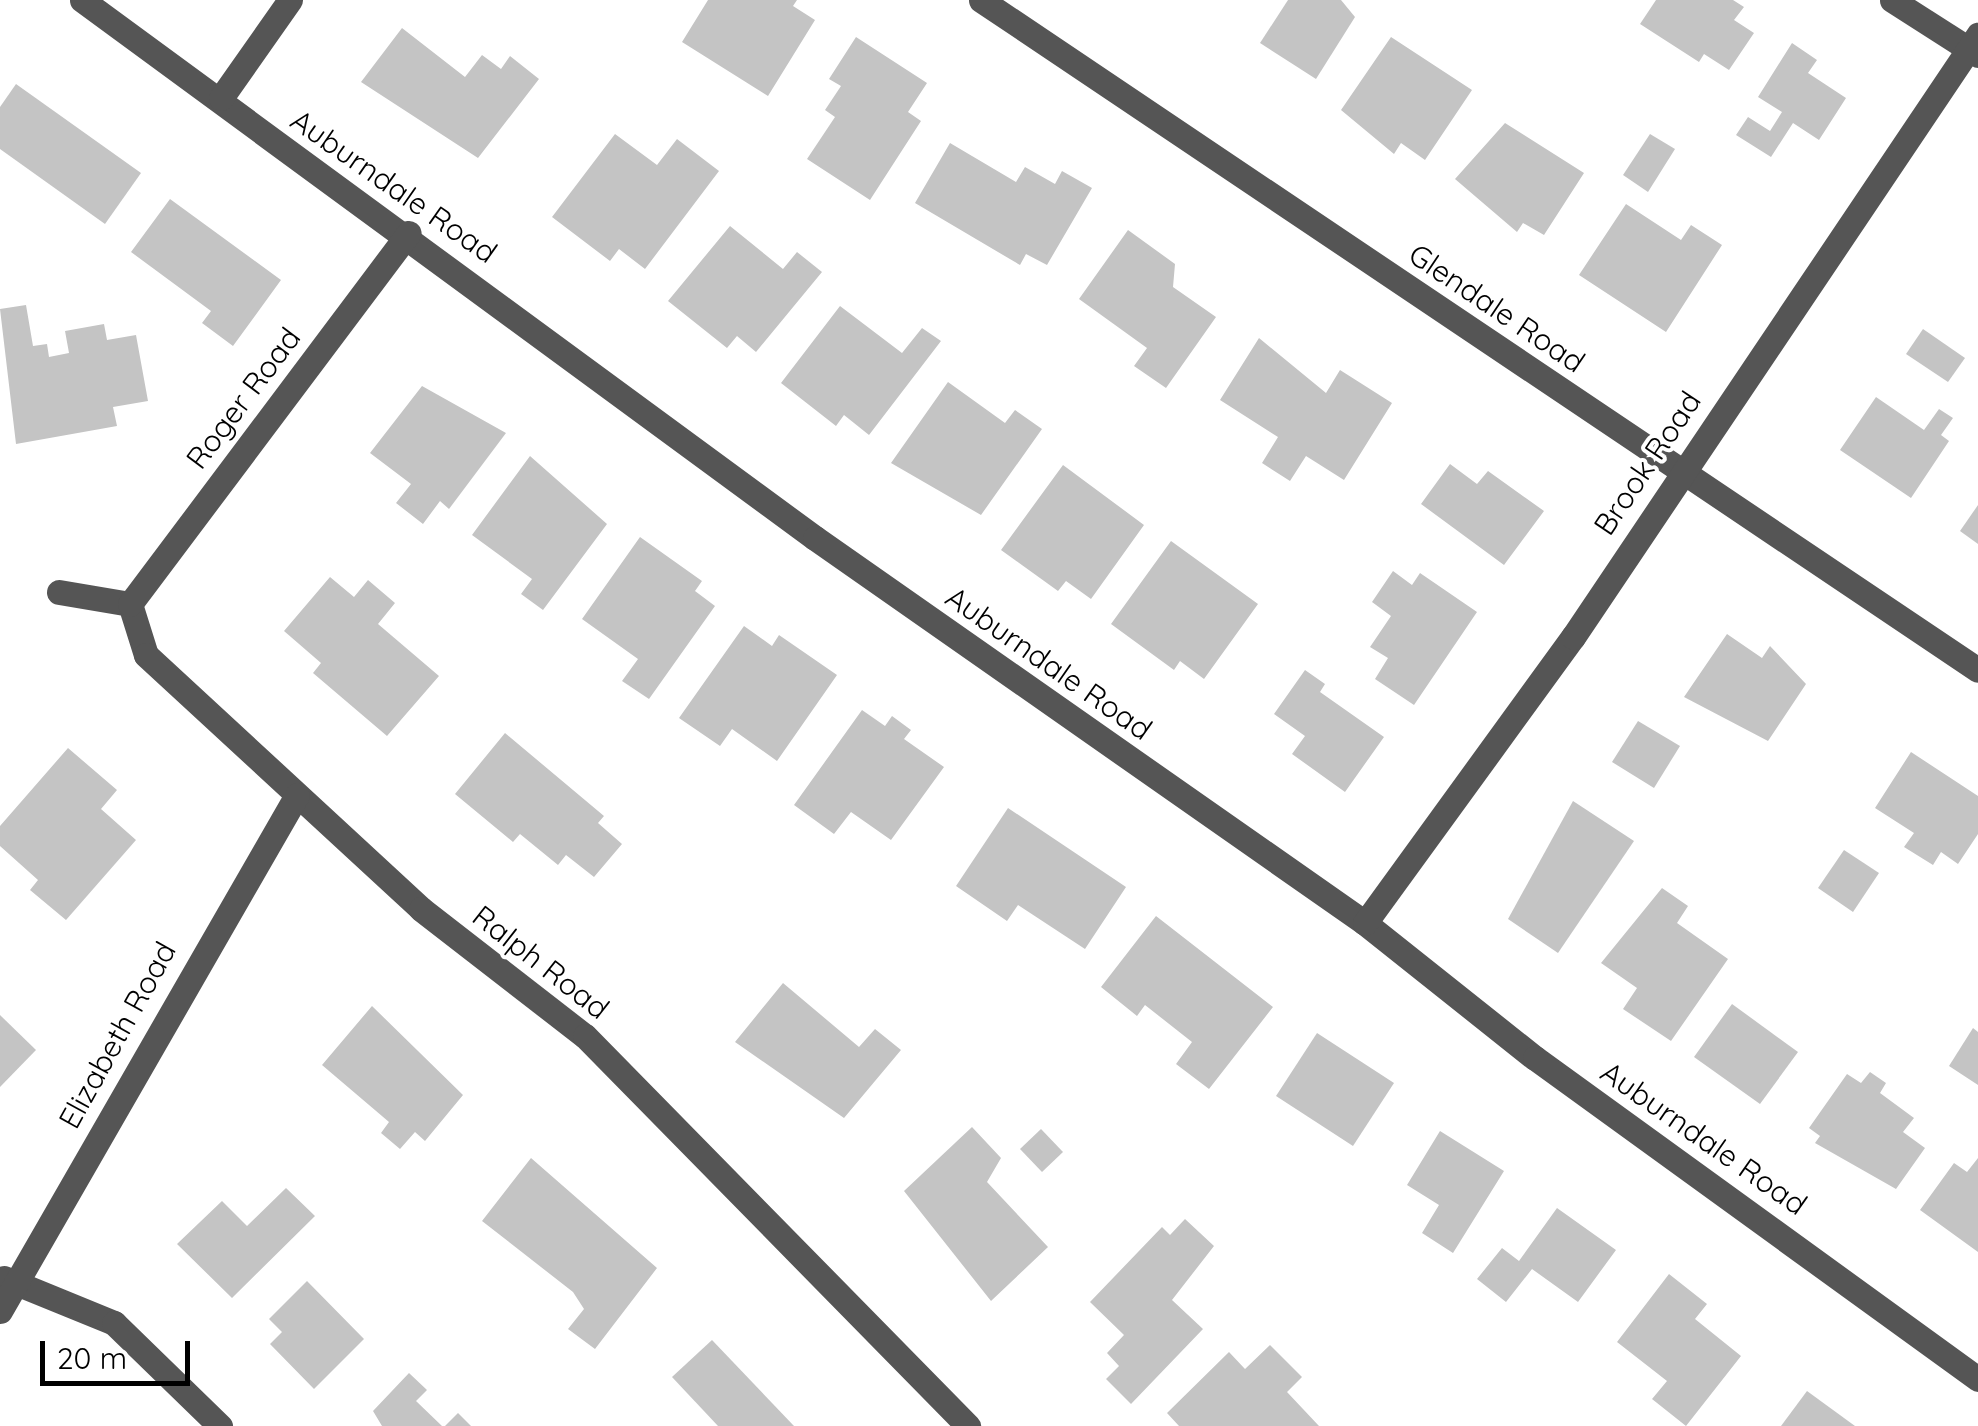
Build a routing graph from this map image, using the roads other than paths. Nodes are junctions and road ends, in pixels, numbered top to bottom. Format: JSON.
{"nodes":[{"id":1,"x":82,"y":0,"type":"edge"},
{"id":2,"x":290,"y":0,"type":"edge"},
{"id":3,"x":981,"y":0,"type":"edge"},
{"id":4,"x":1892,"y":0,"type":"edge"},
{"id":5,"x":1975,"y":47,"type":"edge"},
{"id":6,"x":221,"y":98,"type":"junction"},
{"id":7,"x":410,"y":233,"type":"junction"},
{"id":8,"x":1680,"y":470,"type":"junction"},
{"id":9,"x":59,"y":592,"type":"dead end"},
{"id":10,"x":130,"y":604,"type":"junction"},
{"id":11,"x":1978,"y":670,"type":"edge"},
{"id":12,"x":297,"y":795,"type":"junction"},
{"id":13,"x":1365,"y":923,"type":"junction"},
{"id":14,"x":7,"y":1280,"type":"edge"},
{"id":15,"x":0,"y":1311,"type":"edge"},
{"id":16,"x":1978,"y":1379,"type":"edge"},
{"id":17,"x":220,"y":1426,"type":"edge"},
{"id":18,"x":968,"y":1426,"type":"edge"}],
"edges":[{"from":1,"to":6,"type":"street","name":"Auburndale Road"},
{"from":2,"to":6,"type":"street"},
{"from":3,"to":8,"type":"street","name":"Glendale Road"},
{"from":4,"to":5,"type":"street"},
{"from":5,"to":8,"type":"street","name":"Brook Road"},
{"from":6,"to":7,"type":"street","name":"Auburndale Road"},
{"from":7,"to":10,"type":"street","name":"Roger Road"},
{"from":7,"to":13,"type":"street","name":"Auburndale Road"},
{"from":8,"to":11,"type":"street","name":"Glendale Road"},
{"from":8,"to":13,"type":"street","name":"Brook Road"},
{"from":9,"to":10,"type":"street"},
{"from":10,"to":12,"type":"street","name":"Ralph Road"},
{"from":12,"to":14,"type":"street","name":"Elizabeth Road"},
{"from":12,"to":18,"type":"street","name":"Ralph Road"},
{"from":13,"to":16,"type":"street","name":"Auburndale Road"},
{"from":14,"to":15,"type":"street","name":"Elizabeth Road"},
{"from":14,"to":17,"type":"street"}]}
